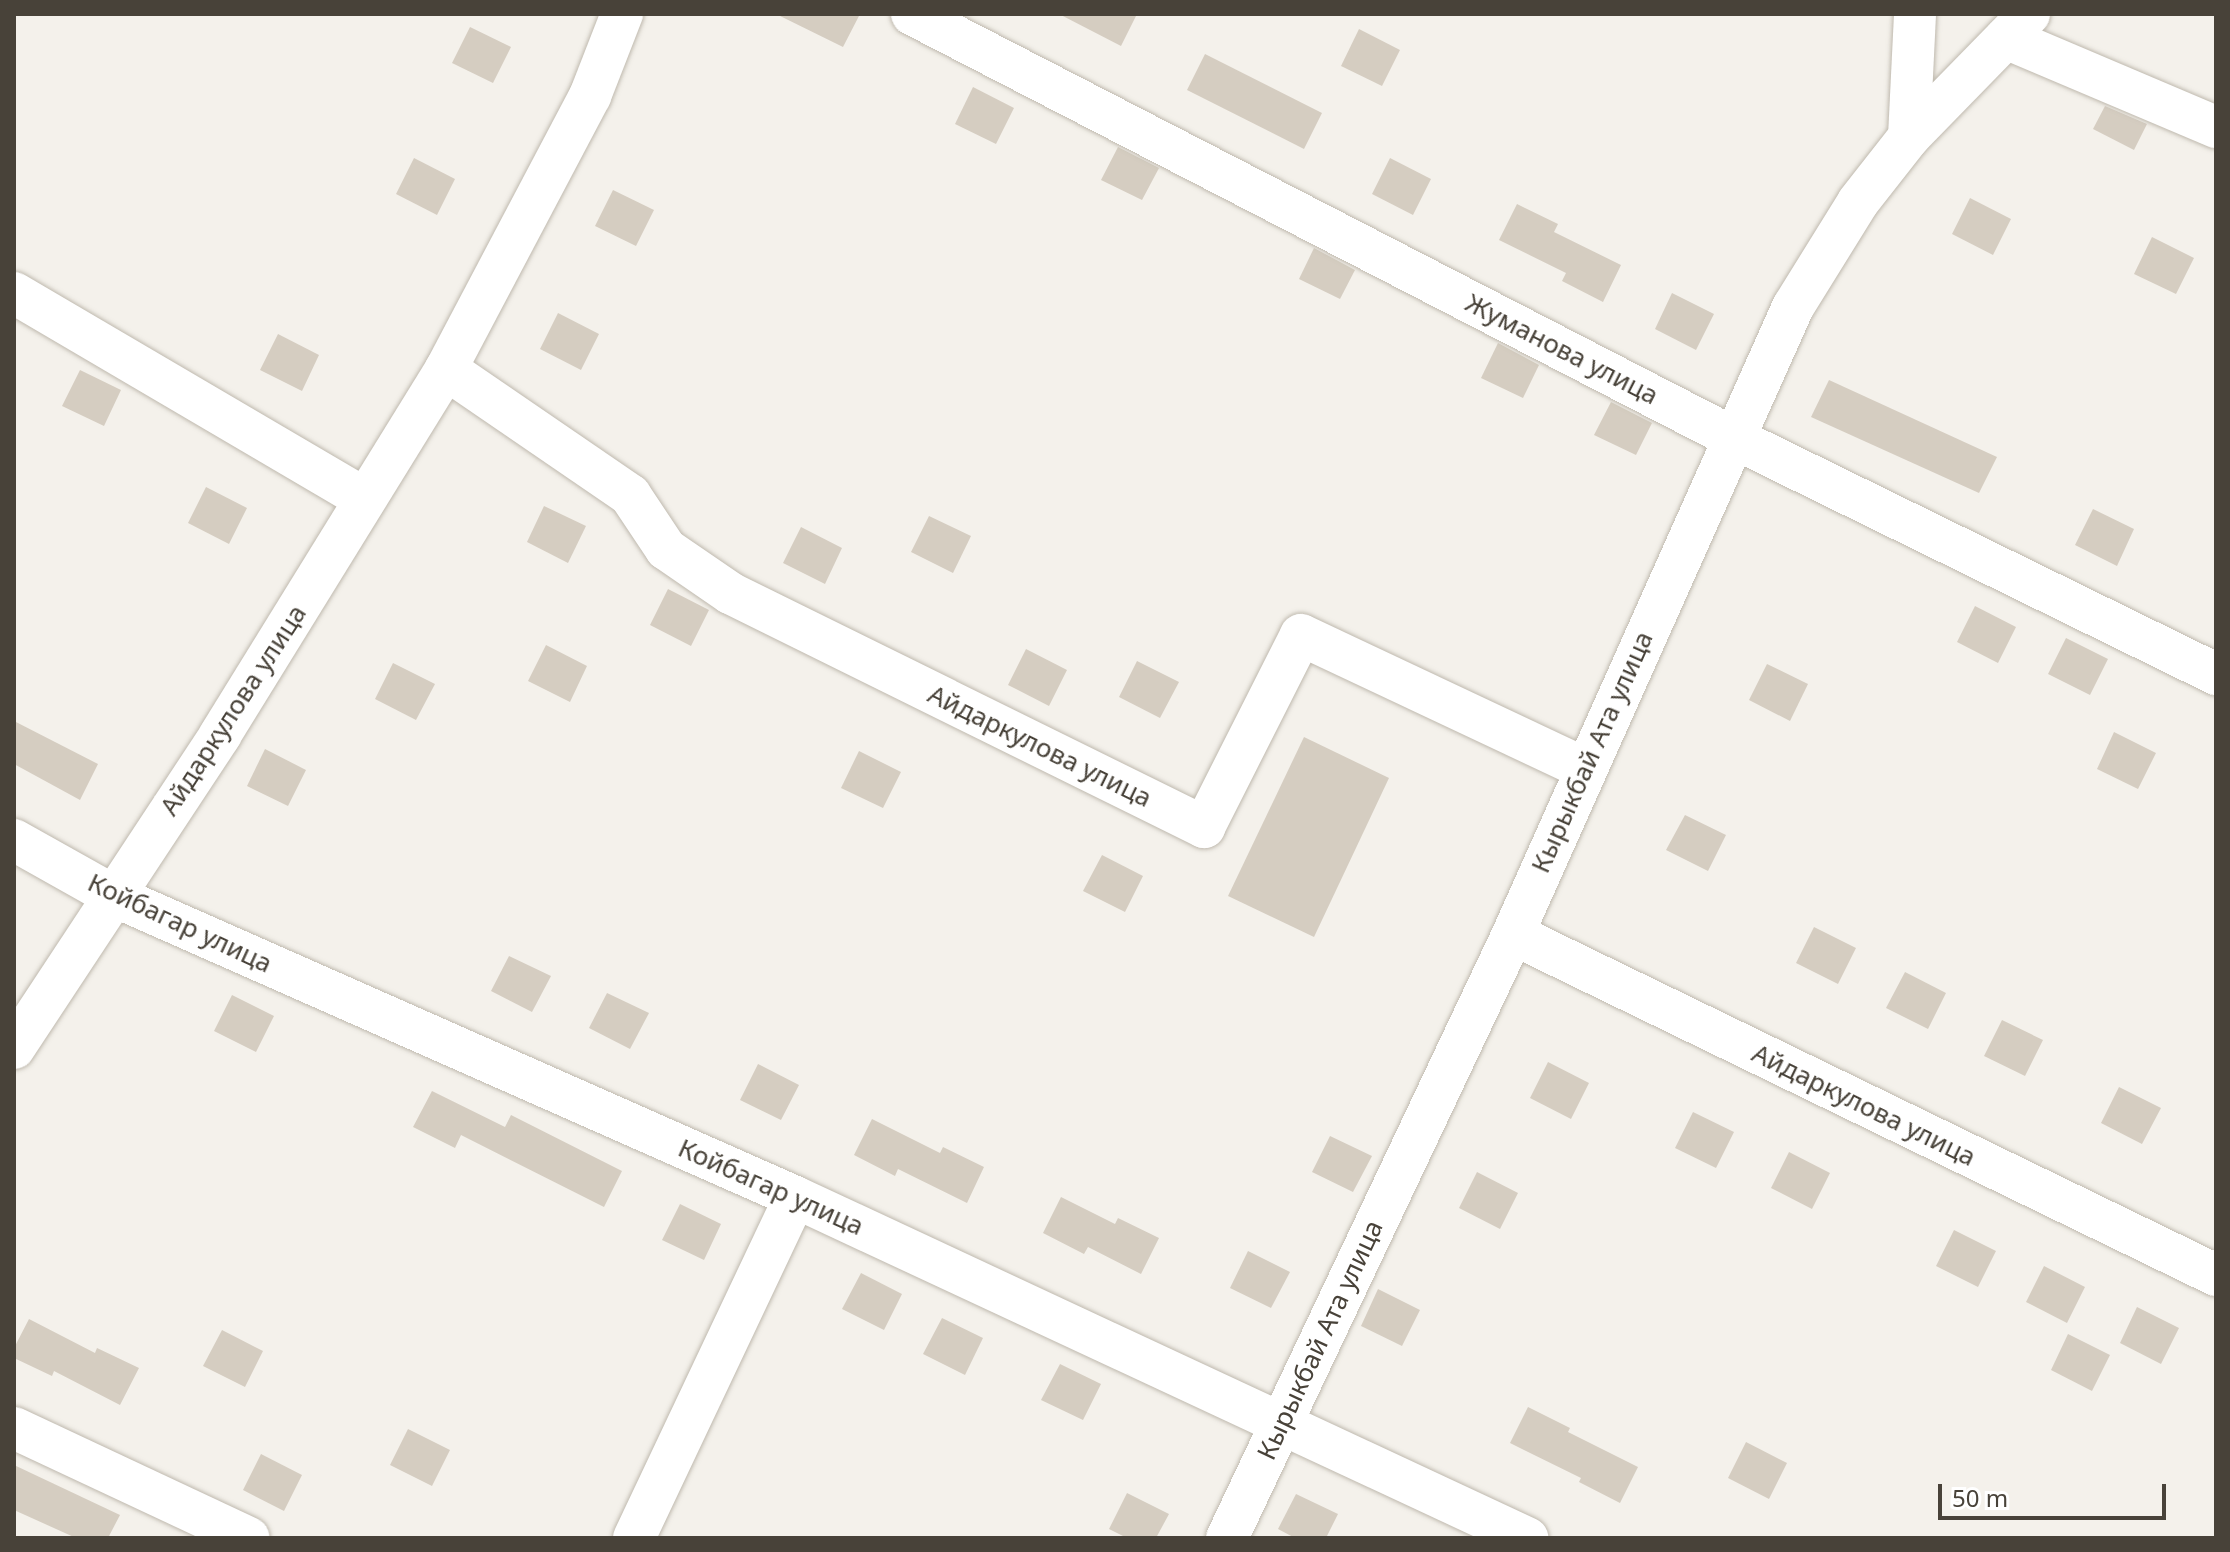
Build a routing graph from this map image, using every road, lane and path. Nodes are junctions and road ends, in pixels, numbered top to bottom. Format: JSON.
{"nodes":[{"id":1,"x":622,"y":14,"type":"edge"},
{"id":2,"x":912,"y":14,"type":"edge"},
{"id":3,"x":1915,"y":14,"type":"edge"},
{"id":4,"x":2017,"y":26,"type":"edge"},
{"id":5,"x":2216,"y":127,"type":"edge"},
{"id":6,"x":1909,"y":137,"type":"junction"},
{"id":7,"x":14,"y":293,"type":"edge"},
{"id":8,"x":446,"y":369,"type":"junction"},
{"id":9,"x":1734,"y":438,"type":"junction"},
{"id":10,"x":365,"y":499,"type":"junction"},
{"id":11,"x":2216,"y":674,"type":"edge"},
{"id":12,"x":1584,"y":768,"type":"junction"},
{"id":13,"x":14,"y":840,"type":"edge"},
{"id":14,"x":112,"y":895,"type":"junction"},
{"id":15,"x":1513,"y":934,"type":"junction"},
{"id":16,"x":14,"y":1048,"type":"edge"},
{"id":17,"x":795,"y":1197,"type":"junction"},
{"id":18,"x":2216,"y":1275,"type":"edge"},
{"id":19,"x":1280,"y":1422,"type":"junction"},
{"id":20,"x":14,"y":1428,"type":"edge"},
{"id":21,"x":249,"y":1538,"type":"edge"},
{"id":22,"x":634,"y":1538,"type":"edge"},
{"id":23,"x":1227,"y":1538,"type":"edge"},
{"id":24,"x":1527,"y":1538,"type":"edge"}],
"edges":[{"from":1,"to":8,"type":"street","name":"Айдаркулова улица"},
{"from":2,"to":9,"type":"street","name":"Жуманова улица"},
{"from":3,"to":6,"type":"street"},
{"from":4,"to":5,"type":"street"},
{"from":4,"to":6,"type":"street","name":"Кырыкбай Ата улица"},
{"from":6,"to":9,"type":"street","name":"Кырыкбай Ата улица"},
{"from":7,"to":10,"type":"street"},
{"from":8,"to":10,"type":"street","name":"Айдаркулова улица"},
{"from":8,"to":12,"type":"street","name":"Айдаркулова улица"},
{"from":9,"to":11,"type":"street","name":"Жуманова улица"},
{"from":9,"to":12,"type":"street","name":"Кырыкбай Ата улица"},
{"from":10,"to":14,"type":"street","name":"Айдаркулова улица"},
{"from":12,"to":15,"type":"street","name":"Кырыкбай Ата улица"},
{"from":13,"to":14,"type":"street","name":"Койбагар улица"},
{"from":14,"to":16,"type":"street","name":"Айдаркулова улица"},
{"from":14,"to":17,"type":"street","name":"Койбагар улица"},
{"from":15,"to":18,"type":"street","name":"Айдаркулова улица"},
{"from":15,"to":19,"type":"street","name":"Кырыкбай Ата улица"},
{"from":17,"to":19,"type":"street","name":"Койбагар улица"},
{"from":17,"to":22,"type":"street"},
{"from":19,"to":23,"type":"street","name":"Кырыкбай Ата улица"},
{"from":19,"to":24,"type":"street","name":"Койбагар улица"},
{"from":20,"to":21,"type":"street"}]}
